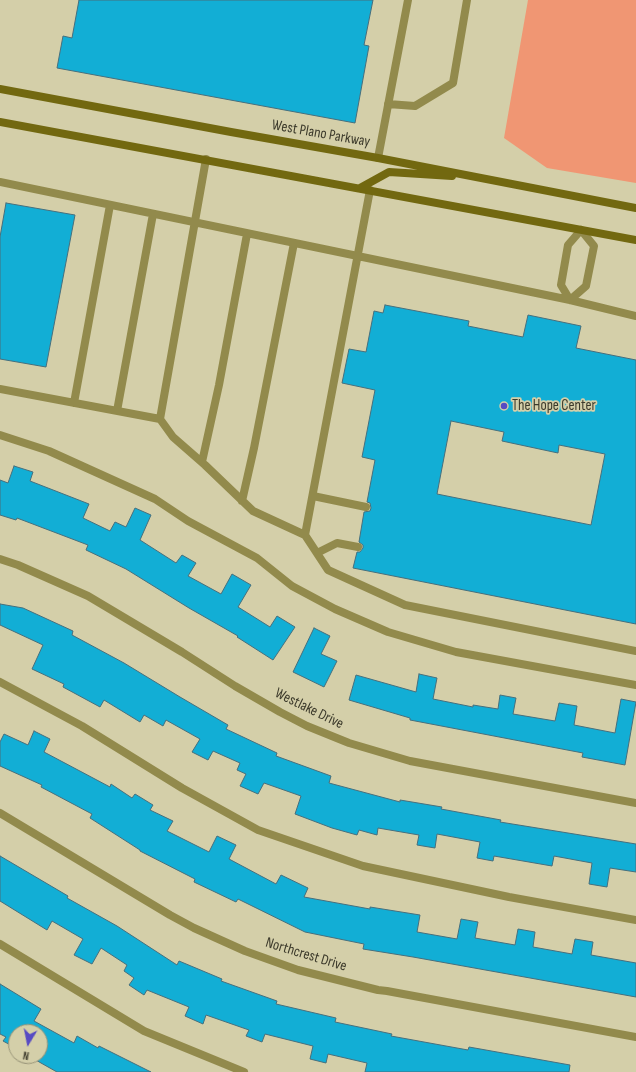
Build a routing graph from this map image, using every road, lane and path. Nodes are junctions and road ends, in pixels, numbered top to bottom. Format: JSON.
{"nodes":[{"id":1,"x":408,"y":0,"type":"edge"},
{"id":2,"x":467,"y":0,"type":"edge"},
{"id":3,"x":0,"y":89,"type":"edge"},
{"id":4,"x":388,"y":104,"type":"junction"},
{"id":5,"x":0,"y":122,"type":"edge"},
{"id":6,"x":378,"y":158,"type":"junction"},
{"id":7,"x":206,"y":160,"type":"junction"},
{"id":8,"x":492,"y":180,"type":"junction"},
{"id":9,"x":0,"y":182,"type":"edge"},
{"id":10,"x":360,"y":188,"type":"junction"},
{"id":11,"x":370,"y":190,"type":"junction"},
{"id":12,"x":110,"y":205,"type":"junction"},
{"id":13,"x":636,"y":208,"type":"edge"},
{"id":14,"x":153,"y":214,"type":"junction"},
{"id":15,"x":195,"y":223,"type":"junction"},
{"id":16,"x":581,"y":230,"type":"junction"},
{"id":17,"x":247,"y":234,"type":"junction"},
{"id":18,"x":636,"y":240,"type":"edge"},
{"id":19,"x":294,"y":243,"type":"junction"},
{"id":20,"x":358,"y":257,"type":"junction"},
{"id":21,"x":570,"y":300,"type":"junction"},
{"id":22,"x":636,"y":316,"type":"edge"},
{"id":23,"x":0,"y":389,"type":"edge"},
{"id":24,"x":74,"y":403,"type":"junction"},
{"id":25,"x":117,"y":411,"type":"junction"},
{"id":26,"x":160,"y":419,"type":"junction"},
{"id":27,"x":0,"y":436,"type":"edge"},
{"id":28,"x":202,"y":462,"type":"junction"},
{"id":29,"x":313,"y":496,"type":"junction"},
{"id":30,"x":242,"y":501,"type":"junction"},
{"id":31,"x":366,"y":506,"type":"dead end"},
{"id":32,"x":305,"y":535,"type":"junction"},
{"id":33,"x":358,"y":547,"type":"dead end"},
{"id":34,"x":317,"y":553,"type":"junction"},
{"id":35,"x":0,"y":559,"type":"edge"},
{"id":36,"x":636,"y":651,"type":"edge"},
{"id":37,"x":0,"y":682,"type":"edge"},
{"id":38,"x":636,"y":685,"type":"edge"},
{"id":39,"x":636,"y":803,"type":"edge"},
{"id":40,"x":0,"y":813,"type":"edge"},
{"id":41,"x":636,"y":920,"type":"edge"},
{"id":42,"x":0,"y":944,"type":"edge"},
{"id":43,"x":636,"y":1037,"type":"edge"},
{"id":44,"x":244,"y":1072,"type":"edge"}],
"edges":[{"from":1,"to":4,"type":"street"},
{"from":2,"to":4,"type":"street"},
{"from":3,"to":6,"type":"main road","name":"West Plano Parkway"},
{"from":4,"to":6,"type":"street"},
{"from":5,"to":7,"type":"main road"},
{"from":6,"to":8,"type":"main road","name":"West Plano Parkway"},
{"from":7,"to":10,"type":"main road"},
{"from":7,"to":15,"type":"street"},
{"from":8,"to":10,"type":"main road"},
{"from":8,"to":13,"type":"main road","name":"West Plano Parkway"},
{"from":9,"to":12,"type":"street"},
{"from":10,"to":11,"type":"main road"},
{"from":11,"to":16,"type":"main road"},
{"from":11,"to":20,"type":"street"},
{"from":12,"to":14,"type":"street"},
{"from":12,"to":24,"type":"street"},
{"from":14,"to":15,"type":"street"},
{"from":14,"to":25,"type":"street"},
{"from":15,"to":17,"type":"street"},
{"from":15,"to":26,"type":"street"},
{"from":16,"to":18,"type":"main road"},
{"from":16,"to":21,"type":"street"},
{"from":16,"to":21,"type":"street"},
{"from":17,"to":19,"type":"street"},
{"from":17,"to":28,"type":"street"},
{"from":19,"to":20,"type":"street"},
{"from":19,"to":30,"type":"street"},
{"from":20,"to":21,"type":"street"},
{"from":20,"to":29,"type":"street"},
{"from":21,"to":22,"type":"street"},
{"from":23,"to":24,"type":"street"},
{"from":24,"to":25,"type":"street"},
{"from":25,"to":26,"type":"street"},
{"from":26,"to":28,"type":"street"},
{"from":27,"to":38,"type":"street"},
{"from":28,"to":30,"type":"street"},
{"from":29,"to":31,"type":"street"},
{"from":29,"to":32,"type":"street"},
{"from":30,"to":32,"type":"street"},
{"from":32,"to":34,"type":"street"},
{"from":33,"to":34,"type":"street"},
{"from":34,"to":36,"type":"street"},
{"from":35,"to":39,"type":"street","name":"Westlake Drive"},
{"from":37,"to":41,"type":"street"},
{"from":40,"to":43,"type":"street","name":"Northcrest Drive"},
{"from":42,"to":44,"type":"street"}]}
